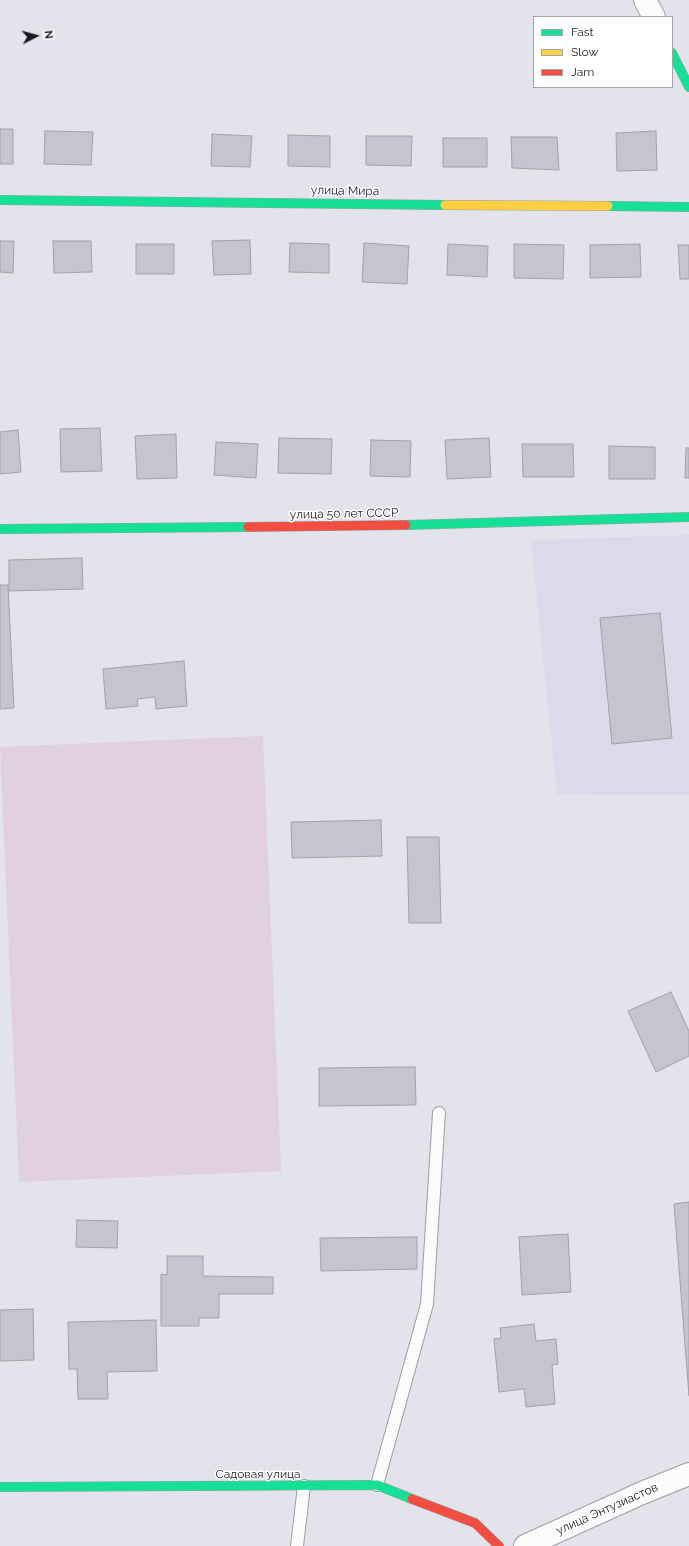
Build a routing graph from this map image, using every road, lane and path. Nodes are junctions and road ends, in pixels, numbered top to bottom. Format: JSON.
{"nodes":[{"id":1,"x":645,"y":0,"type":"edge"},
{"id":2,"x":653,"y":16,"type":"edge"},
{"id":3,"x":673,"y":55,"type":"edge"},
{"id":4,"x":689,"y":87,"type":"edge"},
{"id":5,"x":0,"y":200,"type":"edge"},
{"id":6,"x":689,"y":207,"type":"edge"},
{"id":7,"x":689,"y":517,"type":"edge"},
{"id":8,"x":0,"y":529,"type":"edge"},
{"id":9,"x":439,"y":1113,"type":"dead end"},
{"id":10,"x":689,"y":1474,"type":"edge"},
{"id":11,"x":377,"y":1485,"type":"junction"},
{"id":12,"x":304,"y":1486,"type":"junction"},
{"id":13,"x":0,"y":1488,"type":"edge"},
{"id":14,"x":297,"y":1546,"type":"edge"},
{"id":15,"x":499,"y":1546,"type":"edge"},
{"id":16,"x":525,"y":1546,"type":"edge"}],
"edges":[{"from":1,"to":2,"type":"street"},
{"from":3,"to":4,"type":"street"},
{"from":5,"to":6,"type":"street","name":"улица Мира"},
{"from":7,"to":8,"type":"street","name":"улица 50 лет СССР"},
{"from":9,"to":11,"type":"lane"},
{"from":10,"to":16,"type":"street","name":"улица Энтузиастов"},
{"from":11,"to":12,"type":"street","name":"Садовая улица"},
{"from":11,"to":15,"type":"street","name":"Садовая улица"},
{"from":12,"to":13,"type":"street","name":"Садовая улица"},
{"from":12,"to":14,"type":"lane"}]}
